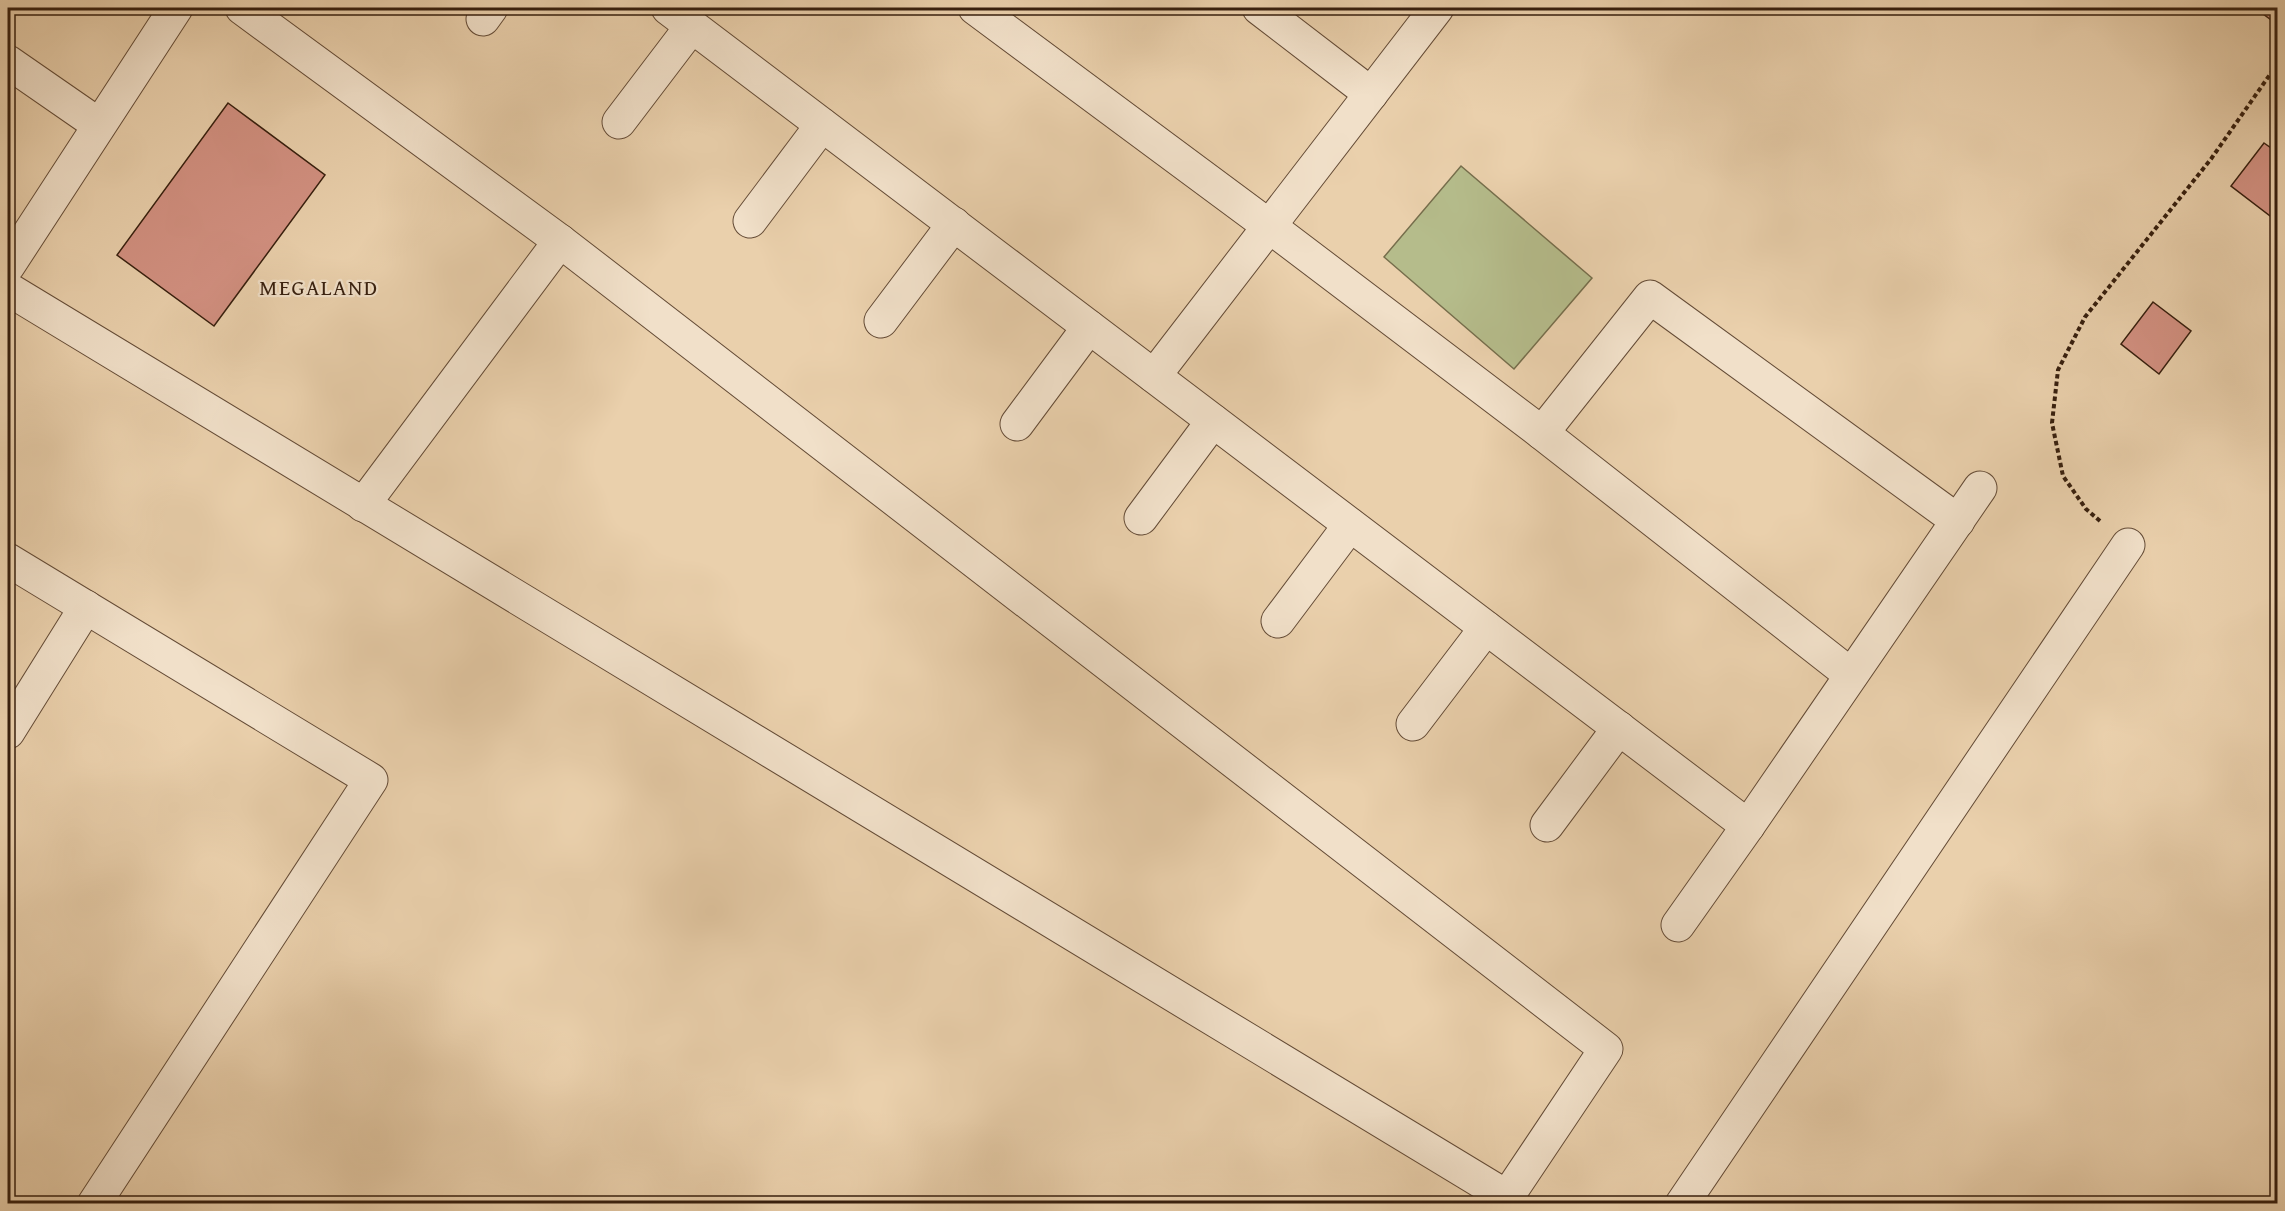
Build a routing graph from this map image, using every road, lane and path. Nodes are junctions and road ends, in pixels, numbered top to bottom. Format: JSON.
{"nodes":[{"id":1,"x":176,"y":8,"type":"edge"},
{"id":2,"x":242,"y":8,"type":"edge"},
{"id":3,"x":975,"y":8,"type":"edge"},
{"id":4,"x":1259,"y":8,"type":"edge"},
{"id":5,"x":1437,"y":8,"type":"edge"},
{"id":6,"x":680,"y":17,"type":"edge"},
{"id":7,"x":8,"y":62,"type":"edge"},
{"id":8,"x":2277,"y":63,"type":"edge"},
{"id":9,"x":1371,"y":94,"type":"junction"},
{"id":10,"x":619,"y":122,"type":"dead end"},
{"id":11,"x":99,"y":125,"type":"junction"},
{"id":12,"x":822,"y":125,"type":"junction"},
{"id":13,"x":750,"y":221,"type":"dead end"},
{"id":14,"x":954,"y":224,"type":"junction"},
{"id":15,"x":1269,"y":226,"type":"junction"},
{"id":16,"x":560,"y":241,"type":"junction"},
{"id":17,"x":8,"y":266,"type":"edge"},
{"id":18,"x":8,"y":289,"type":"edge"},
{"id":19,"x":881,"y":321,"type":"dead end"},
{"id":20,"x":1089,"y":327,"type":"junction"},
{"id":21,"x":1154,"y":376,"type":"junction"},
{"id":22,"x":1213,"y":421,"type":"junction"},
{"id":23,"x":1017,"y":424,"type":"dead end"},
{"id":24,"x":1542,"y":433,"type":"junction"},
{"id":25,"x":1980,"y":488,"type":"dead end"},
{"id":26,"x":363,"y":505,"type":"junction"},
{"id":27,"x":1141,"y":518,"type":"dead end"},
{"id":28,"x":1958,"y":521,"type":"junction"},
{"id":29,"x":1350,"y":525,"type":"junction"},
{"id":30,"x":2128,"y":545,"type":"joint"},
{"id":31,"x":8,"y":560,"type":"edge"},
{"id":32,"x":86,"y":607,"type":"junction"},
{"id":33,"x":1278,"y":621,"type":"dead end"},
{"id":34,"x":1486,"y":628,"type":"junction"},
{"id":35,"x":1851,"y":675,"type":"junction"},
{"id":36,"x":1413,"y":724,"type":"dead end"},
{"id":37,"x":1619,"y":728,"type":"junction"},
{"id":38,"x":8,"y":732,"type":"edge"},
{"id":39,"x":1547,"y":825,"type":"dead end"},
{"id":40,"x":1748,"y":826,"type":"junction"},
{"id":41,"x":1678,"y":925,"type":"dead end"},
{"id":42,"x":94,"y":1203,"type":"edge"},
{"id":43,"x":1682,"y":1203,"type":"edge"}],
"edges":[{"from":1,"to":11,"type":"street"},
{"from":2,"to":16,"type":"street"},
{"from":3,"to":15,"type":"street"},
{"from":4,"to":9,"type":"street"},
{"from":5,"to":9,"type":"street"},
{"from":6,"to":10,"type":"street"},
{"from":6,"to":12,"type":"street"},
{"from":7,"to":11,"type":"street"},
{"from":8,"to":30,"type":"path"},
{"from":9,"to":15,"type":"street"},
{"from":11,"to":17,"type":"street"},
{"from":12,"to":13,"type":"street"},
{"from":12,"to":14,"type":"street"},
{"from":14,"to":19,"type":"street"},
{"from":14,"to":20,"type":"street"},
{"from":15,"to":21,"type":"street"},
{"from":15,"to":24,"type":"street"},
{"from":16,"to":26,"type":"street"},
{"from":16,"to":26,"type":"street"},
{"from":18,"to":26,"type":"street"},
{"from":20,"to":21,"type":"street"},
{"from":20,"to":23,"type":"street"},
{"from":21,"to":22,"type":"street"},
{"from":22,"to":27,"type":"street"},
{"from":22,"to":29,"type":"street"},
{"from":24,"to":28,"type":"street"},
{"from":24,"to":35,"type":"street"},
{"from":25,"to":28,"type":"street"},
{"from":28,"to":35,"type":"street"},
{"from":29,"to":33,"type":"street"},
{"from":29,"to":34,"type":"street"},
{"from":30,"to":43,"type":"street"},
{"from":31,"to":32,"type":"street"},
{"from":32,"to":38,"type":"street"},
{"from":32,"to":42,"type":"street"},
{"from":34,"to":36,"type":"street"},
{"from":34,"to":37,"type":"street"},
{"from":35,"to":40,"type":"street"},
{"from":37,"to":39,"type":"street"},
{"from":37,"to":40,"type":"street"},
{"from":40,"to":41,"type":"street"}]}
